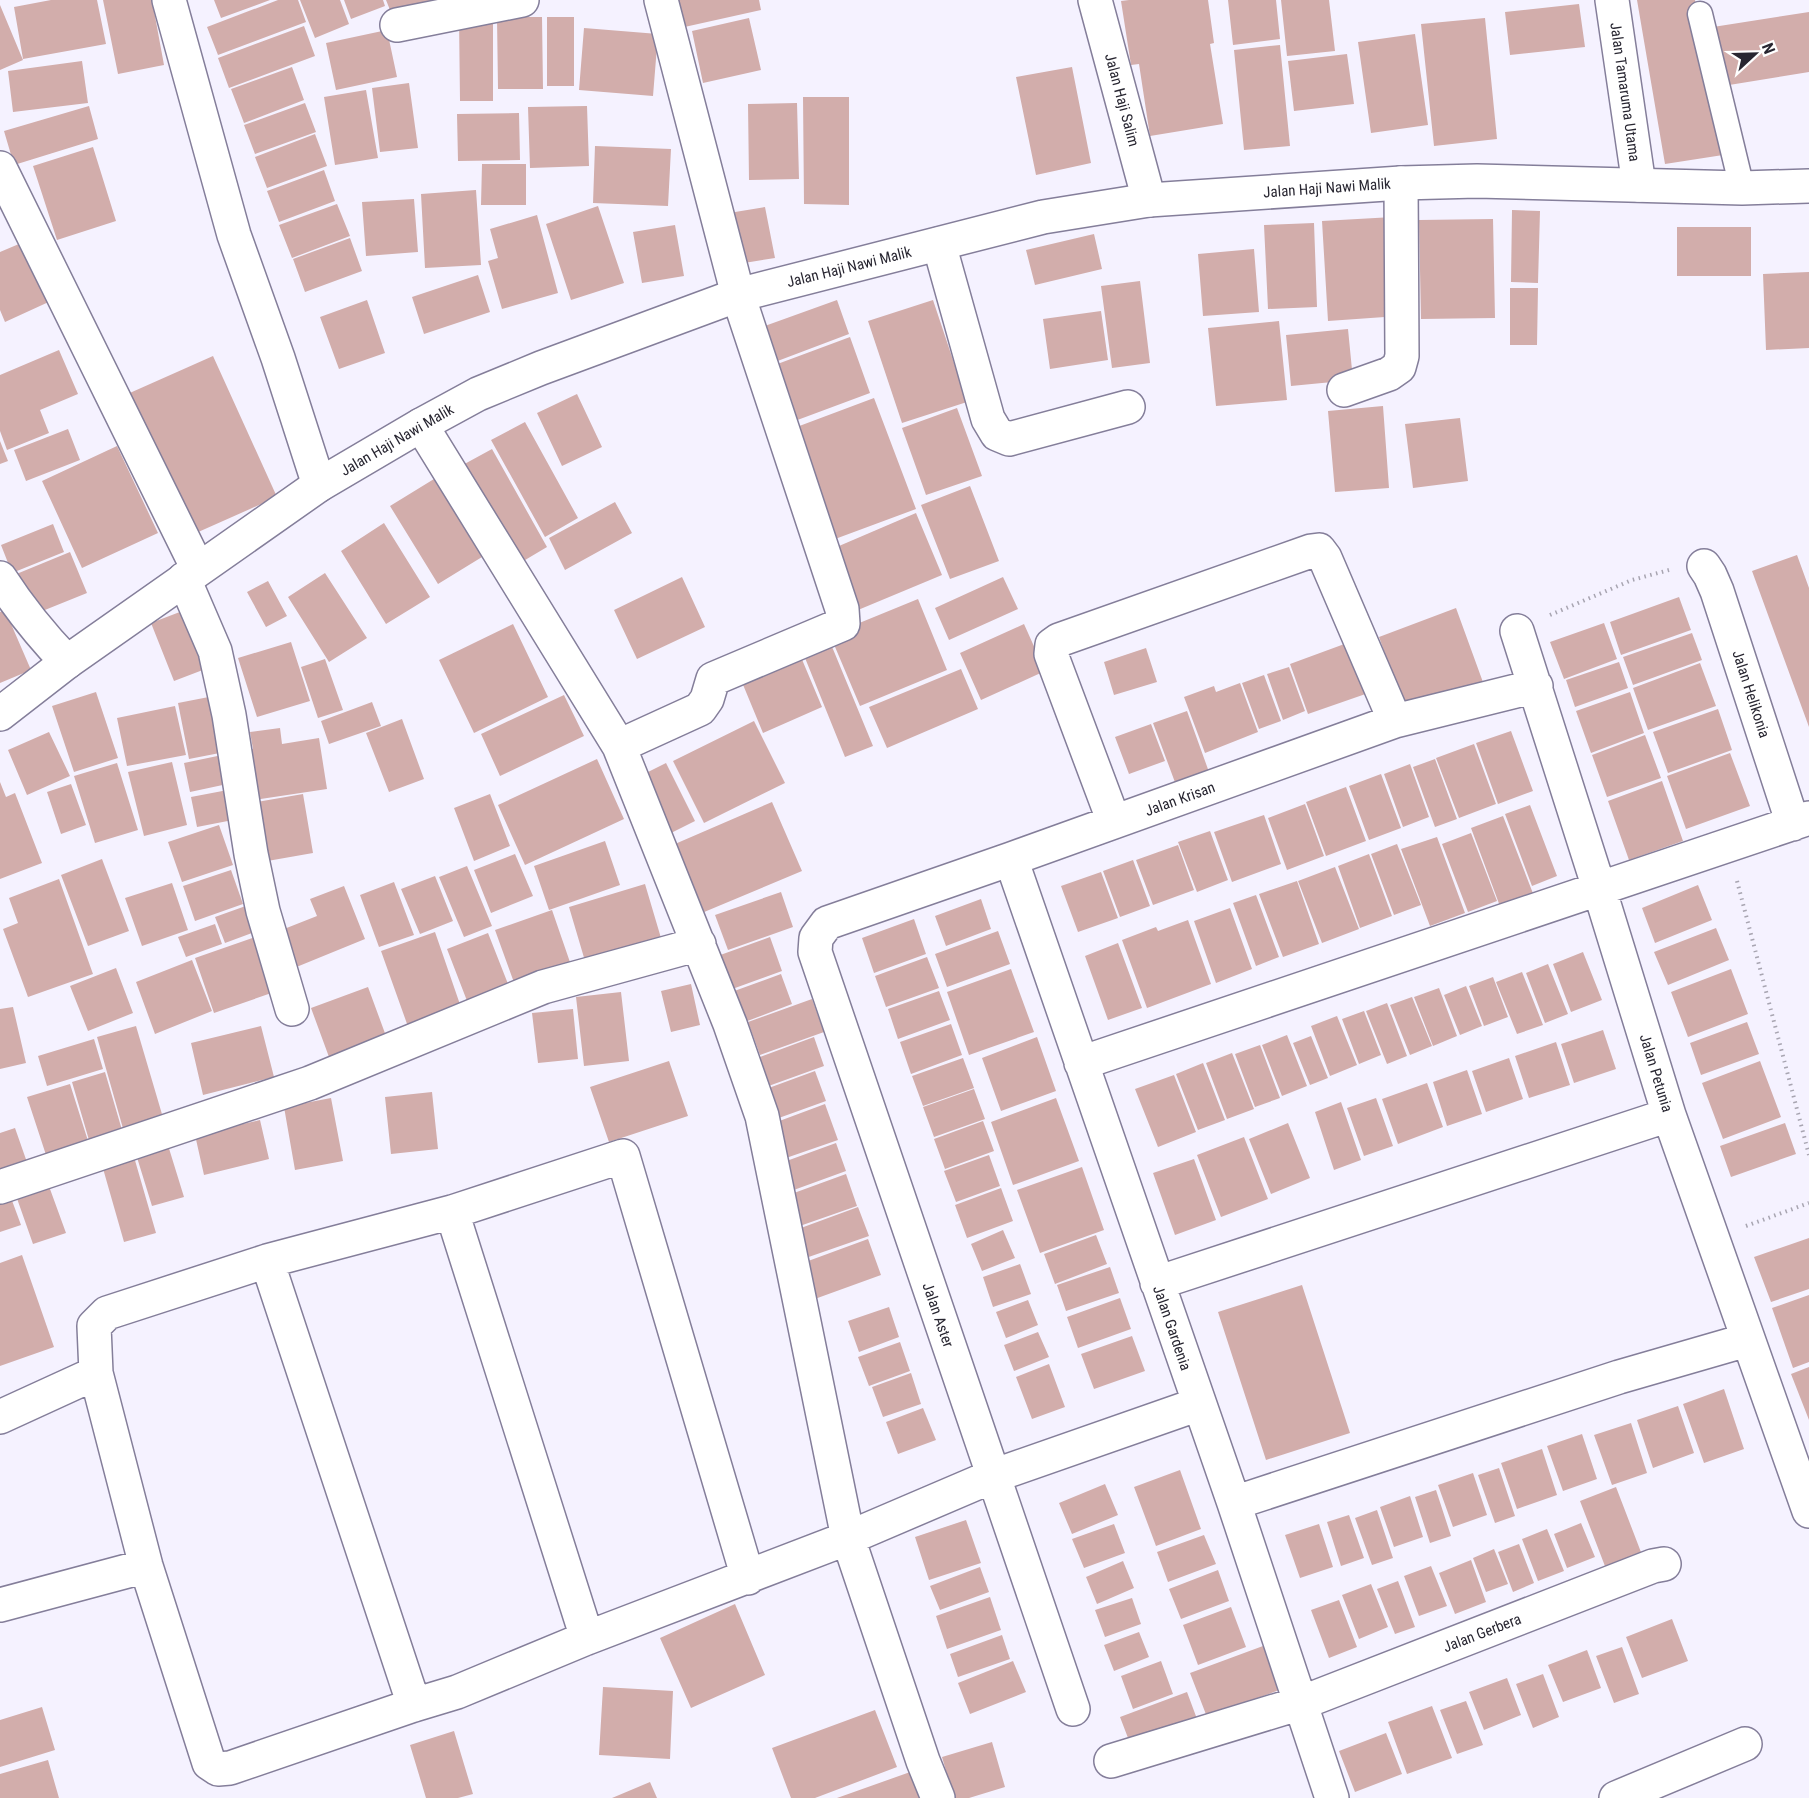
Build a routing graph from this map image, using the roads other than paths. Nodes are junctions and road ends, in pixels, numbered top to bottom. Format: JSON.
{"nodes":[{"id":1,"x":169,"y":0,"type":"edge"},
{"id":2,"x":522,"y":0,"type":"edge"},
{"id":3,"x":661,"y":0,"type":"edge"},
{"id":4,"x":1095,"y":0,"type":"edge"},
{"id":5,"x":1612,"y":0,"type":"edge"},
{"id":6,"x":1700,"y":14,"type":"dead end"},
{"id":7,"x":397,"y":25,"type":"dead end"},
{"id":8,"x":0,"y":168,"type":"edge"},
{"id":9,"x":1401,"y":183,"type":"junction"},
{"id":10,"x":1639,"y":185,"type":"junction"},
{"id":11,"x":1809,"y":186,"type":"edge"},
{"id":12,"x":1742,"y":188,"type":"junction"},
{"id":13,"x":1149,"y":200,"type":"junction"},
{"id":14,"x":939,"y":244,"type":"junction"},
{"id":15,"x":738,"y":295,"type":"junction"},
{"id":16,"x":1344,"y":390,"type":"dead end"},
{"id":17,"x":1128,"y":407,"type":"dead end"},
{"id":18,"x":422,"y":425,"type":"junction"},
{"id":19,"x":319,"y":485,"type":"junction"},
{"id":20,"x":1704,"y":566,"type":"road end"},
{"id":21,"x":191,"y":574,"type":"junction"},
{"id":22,"x":0,"y":578,"type":"edge"},
{"id":23,"x":1517,"y":631,"type":"road end"},
{"id":24,"x":67,"y":662,"type":"junction"},
{"id":25,"x":1536,"y":686,"type":"junction"},
{"id":26,"x":0,"y":714,"type":"edge"},
{"id":27,"x":1395,"y":721,"type":"junction"},
{"id":28,"x":619,"y":746,"type":"junction"},
{"id":29,"x":1801,"y":821,"type":"edge"},
{"id":30,"x":1114,"y":822,"type":"junction"},
{"id":31,"x":1011,"y":859,"type":"junction"},
{"id":32,"x":1599,"y":888,"type":"junction"},
{"id":33,"x":827,"y":923,"type":"joint"},
{"id":34,"x":699,"y":944,"type":"junction"},
{"id":35,"x":292,"y":1008,"type":"dead end"},
{"id":36,"x":1081,"y":1063,"type":"junction"},
{"id":37,"x":1669,"y":1116,"type":"junction"},
{"id":38,"x":0,"y":1187,"type":"edge"},
{"id":39,"x":452,"y":1212,"type":"junction"},
{"id":40,"x":267,"y":1261,"type":"junction"},
{"id":41,"x":1157,"y":1283,"type":"junction"},
{"id":42,"x":1747,"y":1340,"type":"junction"},
{"id":43,"x":96,"y":1373,"type":"junction"},
{"id":44,"x":1198,"y":1404,"type":"junction"},
{"id":45,"x":0,"y":1417,"type":"edge"},
{"id":46,"x":993,"y":1476,"type":"junction"},
{"id":47,"x":1234,"y":1503,"type":"junction"},
{"id":48,"x":1809,"y":1511,"type":"edge"},
{"id":49,"x":848,"y":1538,"type":"junction"},
{"id":50,"x":1664,"y":1564,"type":"dead end"},
{"id":51,"x":146,"y":1566,"type":"junction"},
{"id":52,"x":748,"y":1578,"type":"junction"},
{"id":53,"x":0,"y":1605,"type":"edge"},
{"id":54,"x":588,"y":1638,"type":"junction"},
{"id":55,"x":1301,"y":1703,"type":"junction"},
{"id":56,"x":414,"y":1705,"type":"junction"},
{"id":57,"x":1073,"y":1709,"type":"dead end"},
{"id":58,"x":1745,"y":1744,"type":"dead end"},
{"id":59,"x":1111,"y":1761,"type":"dead end"},
{"id":60,"x":938,"y":1798,"type":"edge"},
{"id":61,"x":1332,"y":1798,"type":"edge"},
{"id":62,"x":1616,"y":1798,"type":"edge"}],
"edges":[{"from":1,"to":19,"type":"street"},
{"from":2,"to":7,"type":"street"},
{"from":3,"to":15,"type":"street"},
{"from":4,"to":13,"type":"street","name":"Jalan Haji Salim"},
{"from":5,"to":10,"type":"street","name":"Jalan Tamaruma Utama"},
{"from":6,"to":12,"type":"lane"},
{"from":8,"to":21,"type":"street"},
{"from":9,"to":10,"type":"street","name":"Jalan Haji Nawi Malik"},
{"from":9,"to":13,"type":"street","name":"Jalan Haji Nawi Malik"},
{"from":9,"to":16,"type":"street"},
{"from":10,"to":12,"type":"street","name":"Jalan Haji Nawi Malik"},
{"from":11,"to":12,"type":"street","name":"Jalan Haji Nawi Malik"},
{"from":13,"to":14,"type":"street","name":"Jalan Haji Nawi Malik"},
{"from":14,"to":15,"type":"street","name":"Jalan Haji Nawi Malik"},
{"from":14,"to":17,"type":"street"},
{"from":15,"to":18,"type":"street","name":"Jalan Haji Nawi Malik"},
{"from":15,"to":28,"type":"street"},
{"from":18,"to":19,"type":"street","name":"Jalan Haji Nawi Malik"},
{"from":18,"to":28,"type":"street"},
{"from":19,"to":21,"type":"street","name":"Jalan Haji Nawi Malik"},
{"from":20,"to":29,"type":"street","name":"Jalan Helikonia"},
{"from":21,"to":24,"type":"street","name":"Jalan Haji Nawi Malik"},
{"from":21,"to":35,"type":"street"},
{"from":22,"to":24,"type":"street"},
{"from":23,"to":25,"type":"street","name":"Jalan Petunia"},
{"from":24,"to":26,"type":"street","name":"Jalan Haji Nawi Malik"},
{"from":25,"to":27,"type":"street","name":"Jalan Krisan"},
{"from":25,"to":32,"type":"street","name":"Jalan Petunia"},
{"from":27,"to":30,"type":"street","name":"Jalan Krisan"},
{"from":27,"to":30,"type":"street"},
{"from":28,"to":34,"type":"street"},
{"from":29,"to":32,"type":"street"},
{"from":30,"to":31,"type":"street","name":"Jalan Krisan"},
{"from":31,"to":33,"type":"street","name":"Jalan Krisan"},
{"from":31,"to":36,"type":"street","name":"Jalan Gardenia"},
{"from":32,"to":36,"type":"street"},
{"from":32,"to":37,"type":"street","name":"Jalan Petunia"},
{"from":33,"to":46,"type":"street","name":"Jalan Aster"},
{"from":34,"to":38,"type":"street"},
{"from":34,"to":49,"type":"street"},
{"from":36,"to":41,"type":"street","name":"Jalan Gardenia"},
{"from":37,"to":41,"type":"street"},
{"from":37,"to":42,"type":"street","name":"Jalan Petunia"},
{"from":39,"to":40,"type":"street"},
{"from":39,"to":52,"type":"street"},
{"from":39,"to":54,"type":"street"},
{"from":40,"to":43,"type":"street"},
{"from":40,"to":56,"type":"street"},
{"from":41,"to":44,"type":"street","name":"Jalan Gardenia"},
{"from":42,"to":47,"type":"street"},
{"from":42,"to":48,"type":"street","name":"Jalan Petunia"},
{"from":43,"to":45,"type":"street"},
{"from":43,"to":51,"type":"street"},
{"from":44,"to":46,"type":"street"},
{"from":44,"to":47,"type":"street","name":"Jalan Gardenia"},
{"from":46,"to":49,"type":"street"},
{"from":46,"to":57,"type":"street","name":"Jalan Aster"},
{"from":47,"to":55,"type":"street","name":"Jalan Gardenia"},
{"from":49,"to":52,"type":"street"},
{"from":49,"to":60,"type":"street"},
{"from":50,"to":55,"type":"street","name":"Jalan Gerbera"},
{"from":51,"to":53,"type":"street"},
{"from":51,"to":56,"type":"street"},
{"from":52,"to":54,"type":"street"},
{"from":54,"to":56,"type":"street"},
{"from":55,"to":59,"type":"street","name":"Jalan Gerbera"},
{"from":55,"to":61,"type":"street","name":"Jalan Gardenia"},
{"from":58,"to":62,"type":"street"}]}
